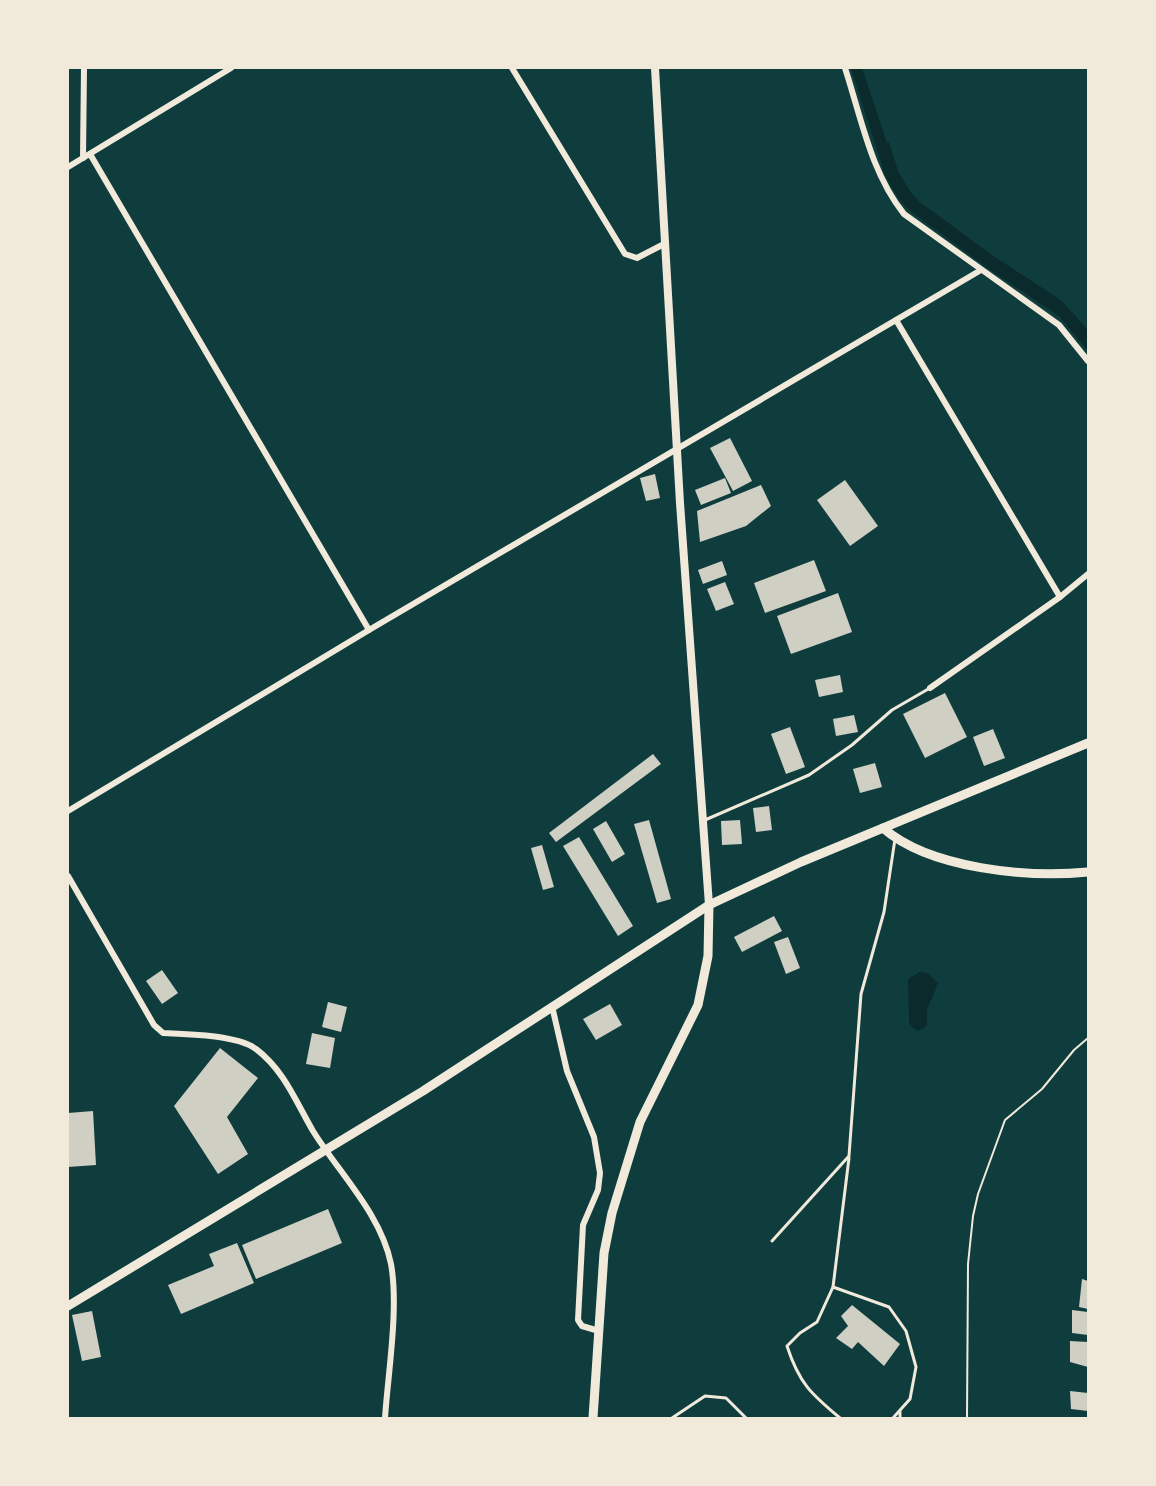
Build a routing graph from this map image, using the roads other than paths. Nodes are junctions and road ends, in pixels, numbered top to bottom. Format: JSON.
{"nodes":[{"id":1,"x":84,"y":68,"type":"edge"},
{"id":2,"x":231,"y":68,"type":"edge"},
{"id":3,"x":512,"y":68,"type":"edge"},
{"id":4,"x":654,"y":68,"type":"edge"},
{"id":5,"x":845,"y":68,"type":"edge"},
{"id":6,"x":84,"y":158,"type":"junction"},
{"id":7,"x":68,"y":167,"type":"edge"},
{"id":8,"x":666,"y":242,"type":"junction"},
{"id":9,"x":981,"y":270,"type":"junction"},
{"id":10,"x":896,"y":320,"type":"junction"},
{"id":11,"x":1089,"y":361,"type":"edge"},
{"id":12,"x":677,"y":447,"type":"junction"},
{"id":13,"x":1089,"y":573,"type":"edge"},
{"id":14,"x":1060,"y":597,"type":"junction"},
{"id":15,"x":369,"y":630,"type":"junction"},
{"id":16,"x":930,"y":688,"type":"joint"},
{"id":17,"x":1089,"y":743,"type":"edge"},
{"id":18,"x":68,"y":811,"type":"edge"},
{"id":19,"x":703,"y":820,"type":"junction"},
{"id":20,"x":883,"y":828,"type":"junction"},
{"id":21,"x":896,"y":839,"type":"junction"},
{"id":22,"x":1089,"y":872,"type":"edge"},
{"id":23,"x":68,"y":876,"type":"edge"},
{"id":24,"x":709,"y":905,"type":"junction"},
{"id":25,"x":552,"y":1006,"type":"junction"},
{"id":26,"x":326,"y":1150,"type":"junction"},
{"id":27,"x":849,"y":1156,"type":"junction"},
{"id":28,"x":772,"y":1241,"type":"dead end"},
{"id":29,"x":833,"y":1287,"type":"junction"},
{"id":30,"x":68,"y":1306,"type":"edge"},
{"id":31,"x":599,"y":1331,"type":"junction"},
{"id":32,"x":900,"y":1412,"type":"junction"},
{"id":33,"x":385,"y":1419,"type":"edge"},
{"id":34,"x":593,"y":1419,"type":"edge"},
{"id":35,"x":672,"y":1419,"type":"edge"},
{"id":36,"x":746,"y":1419,"type":"edge"},
{"id":37,"x":840,"y":1419,"type":"edge"},
{"id":38,"x":893,"y":1419,"type":"edge"},
{"id":39,"x":900,"y":1419,"type":"edge"}],
"edges":[{"from":1,"to":6,"type":"street"},
{"from":2,"to":6,"type":"street"},
{"from":3,"to":8,"type":"street"},
{"from":4,"to":8,"type":"main road"},
{"from":5,"to":9,"type":"street"},
{"from":6,"to":7,"type":"street"},
{"from":6,"to":15,"type":"street"},
{"from":8,"to":12,"type":"main road"},
{"from":9,"to":10,"type":"street"},
{"from":9,"to":11,"type":"street"},
{"from":10,"to":12,"type":"street"},
{"from":10,"to":14,"type":"street"},
{"from":12,"to":15,"type":"street"},
{"from":12,"to":19,"type":"main road"},
{"from":13,"to":14,"type":"street"},
{"from":14,"to":16,"type":"street"},
{"from":15,"to":18,"type":"street"},
{"from":16,"to":19,"type":"lane"},
{"from":17,"to":20,"type":"main road"},
{"from":19,"to":24,"type":"main road"},
{"from":20,"to":21,"type":"main road"},
{"from":20,"to":24,"type":"main road"},
{"from":21,"to":22,"type":"main road"},
{"from":21,"to":27,"type":"lane"},
{"from":23,"to":26,"type":"street"},
{"from":24,"to":25,"type":"main road"},
{"from":24,"to":31,"type":"main road"},
{"from":25,"to":26,"type":"main road"},
{"from":25,"to":31,"type":"street"},
{"from":26,"to":30,"type":"main road"},
{"from":26,"to":33,"type":"street"},
{"from":27,"to":28,"type":"lane"},
{"from":27,"to":29,"type":"lane"},
{"from":29,"to":32,"type":"lane"},
{"from":29,"to":37,"type":"lane"},
{"from":31,"to":34,"type":"main road"},
{"from":32,"to":38,"type":"lane"},
{"from":32,"to":39,"type":"lane"},
{"from":35,"to":36,"type":"lane"}]}
